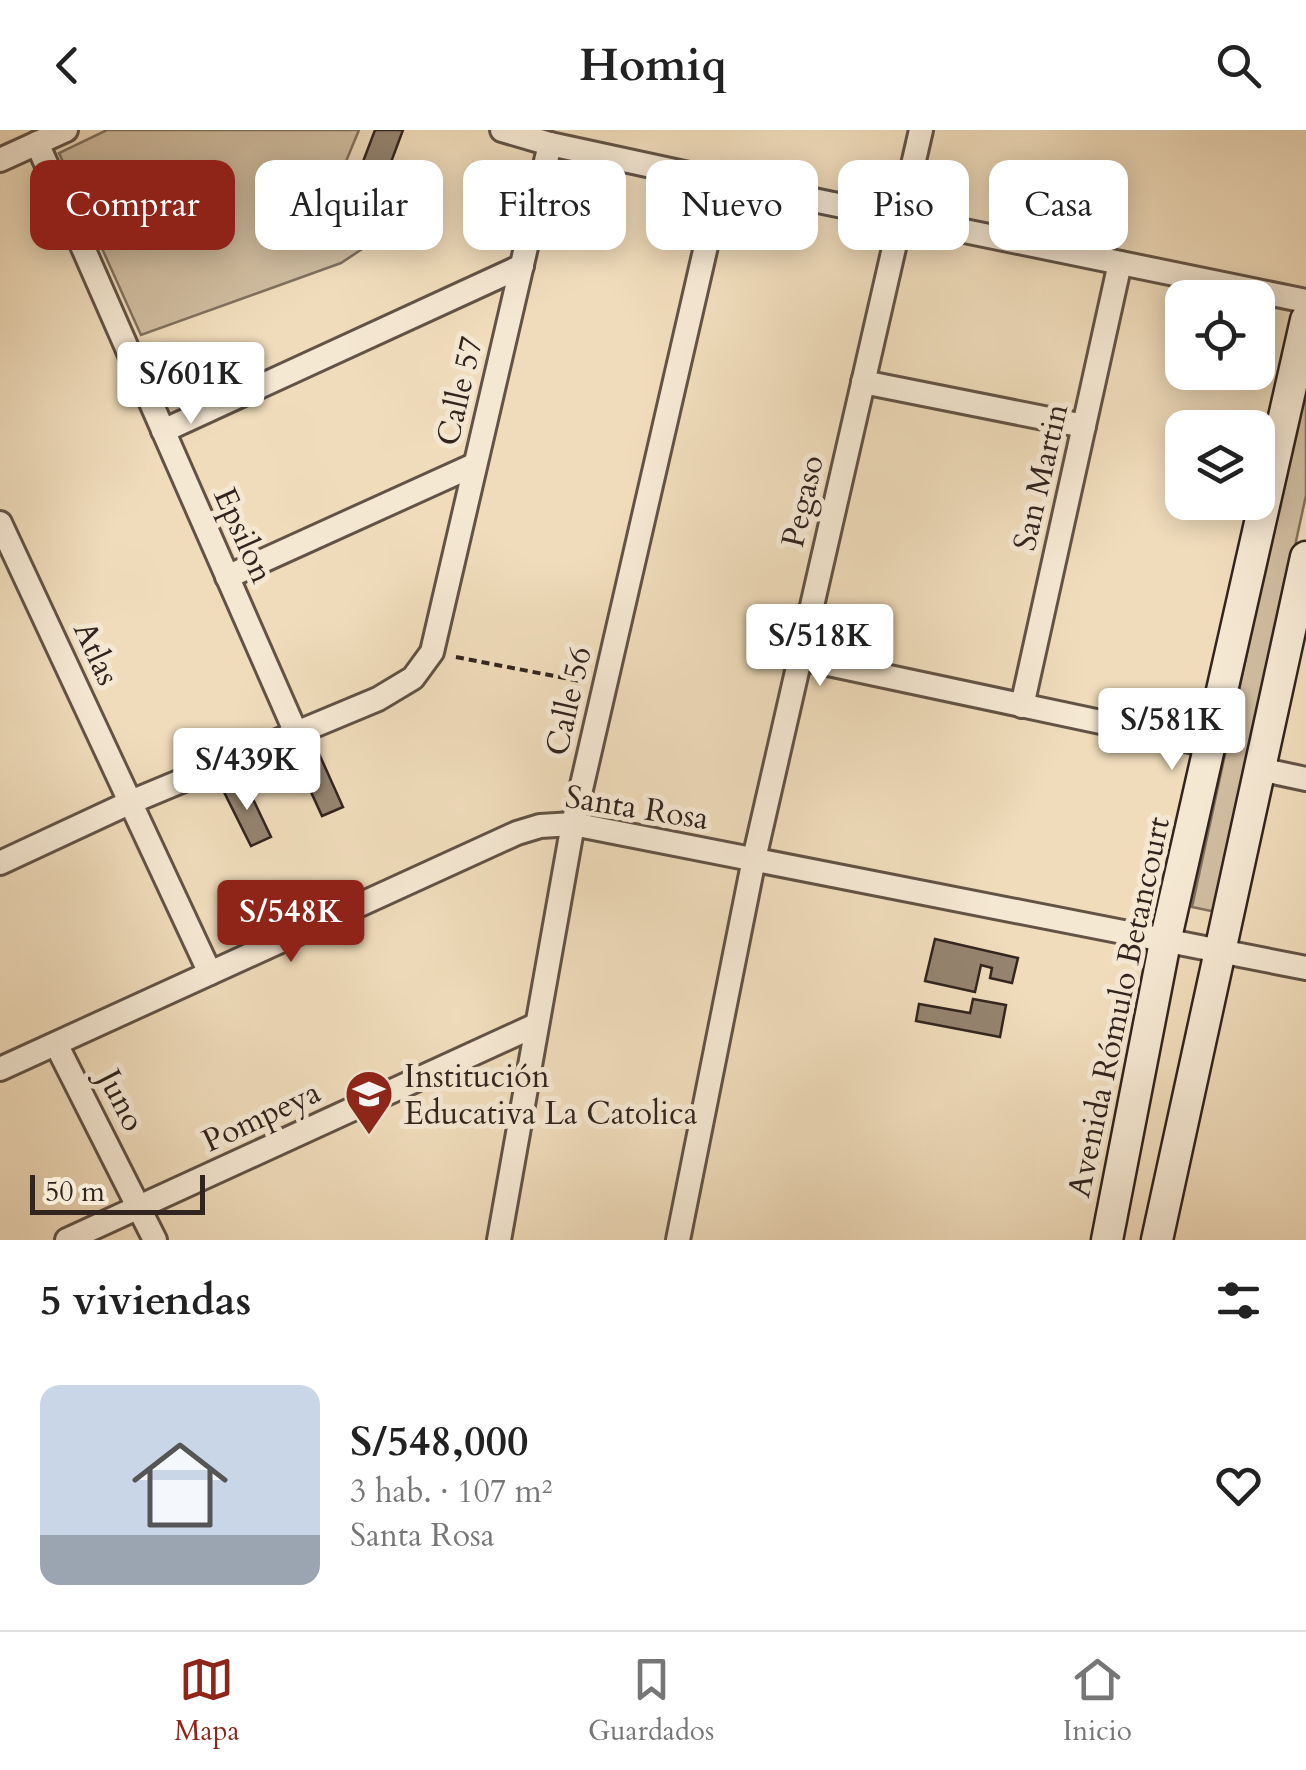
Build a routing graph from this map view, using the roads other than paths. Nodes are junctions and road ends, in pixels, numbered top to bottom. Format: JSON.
{"nodes":[{"id":1,"x":66,"y":130,"type":"edge"},
{"id":2,"x":502,"y":130,"type":"edge"},
{"id":3,"x":920,"y":130,"type":"edge"},
{"id":4,"x":37,"y":143,"type":"junction"},
{"id":5,"x":550,"y":144,"type":"junction"},
{"id":6,"x":0,"y":160,"type":"edge"},
{"id":7,"x":913,"y":160,"type":"edge"},
{"id":8,"x":646,"y":165,"type":"edge"},
{"id":9,"x":969,"y":232,"type":"edge"},
{"id":10,"x":706,"y":250,"type":"edge"},
{"id":11,"x":893,"y":250,"type":"edge"},
{"id":12,"x":1120,"y":263,"type":"junction"},
{"id":13,"x":522,"y":266,"type":"junction"},
{"id":14,"x":1306,"y":302,"type":"edge"},
{"id":15,"x":1306,"y":320,"type":"edge"},
{"id":16,"x":863,"y":382,"type":"junction"},
{"id":17,"x":1084,"y":426,"type":"junction"},
{"id":18,"x":163,"y":431,"type":"junction"},
{"id":19,"x":474,"y":466,"type":"junction"},
{"id":20,"x":0,"y":523,"type":"edge"},
{"id":21,"x":6,"y":551,"type":"edge"},
{"id":22,"x":1306,"y":556,"type":"edge"},
{"id":23,"x":227,"y":577,"type":"junction"},
{"id":24,"x":800,"y":658,"type":"junction"},
{"id":25,"x":1022,"y":706,"type":"junction"},
{"id":26,"x":296,"y":733,"type":"junction"},
{"id":27,"x":1209,"y":745,"type":"junction"},
{"id":28,"x":1259,"y":769,"type":"junction"},
{"id":29,"x":1306,"y":780,"type":"edge"},
{"id":30,"x":130,"y":802,"type":"junction"},
{"id":31,"x":573,"y":824,"type":"junction"},
{"id":32,"x":754,"y":859,"type":"junction"},
{"id":33,"x":0,"y":863,"type":"edge"},
{"id":34,"x":1165,"y":942,"type":"junction"},
{"id":35,"x":1218,"y":952,"type":"junction"},
{"id":36,"x":1306,"y":968,"type":"edge"},
{"id":37,"x":210,"y":973,"type":"junction"},
{"id":38,"x":536,"y":1026,"type":"junction"},
{"id":39,"x":56,"y":1044,"type":"junction"},
{"id":40,"x":0,"y":1069,"type":"edge"},
{"id":41,"x":140,"y":1206,"type":"junction"},
{"id":42,"x":68,"y":1240,"type":"edge"},
{"id":43,"x":156,"y":1240,"type":"edge"},
{"id":44,"x":499,"y":1240,"type":"edge"},
{"id":45,"x":678,"y":1240,"type":"edge"},
{"id":46,"x":1107,"y":1240,"type":"edge"},
{"id":47,"x":1157,"y":1240,"type":"edge"}],
"edges":[{"from":1,"to":4,"type":"street"},
{"from":2,"to":5,"type":"street"},
{"from":3,"to":7,"type":"street","name":"Pegaso"},
{"from":4,"to":6,"type":"street"},
{"from":4,"to":18,"type":"street","name":"Epsilon"},
{"from":5,"to":8,"type":"street"},
{"from":5,"to":13,"type":"street","name":"Calle 57"},
{"from":9,"to":12,"type":"street"},
{"from":10,"to":31,"type":"street","name":"Calle 56"},
{"from":11,"to":16,"type":"street","name":"Pegaso"},
{"from":12,"to":14,"type":"street"},
{"from":12,"to":17,"type":"street","name":"San Martin"},
{"from":13,"to":18,"type":"street"},
{"from":13,"to":19,"type":"street","name":"Calle 57"},
{"from":15,"to":27,"type":"street","name":"Avenida Rómulo Betancourt"},
{"from":16,"to":17,"type":"street"},
{"from":16,"to":24,"type":"street","name":"Pegaso"},
{"from":17,"to":25,"type":"street","name":"San Martin"},
{"from":18,"to":23,"type":"street","name":"Epsilon"},
{"from":19,"to":23,"type":"street"},
{"from":19,"to":26,"type":"street","name":"Calle 57"},
{"from":20,"to":21,"type":"street","name":"Atlas"},
{"from":21,"to":30,"type":"street","name":"Atlas"},
{"from":22,"to":28,"type":"street"},
{"from":23,"to":26,"type":"street","name":"Epsilon"},
{"from":24,"to":25,"type":"street"},
{"from":24,"to":32,"type":"street","name":"Pegaso"},
{"from":25,"to":27,"type":"street"},
{"from":26,"to":30,"type":"street"},
{"from":27,"to":34,"type":"street","name":"Avenida Rómulo Betancourt"},
{"from":28,"to":29,"type":"street"},
{"from":28,"to":35,"type":"street"},
{"from":30,"to":33,"type":"street"},
{"from":30,"to":37,"type":"street","name":"Atlas"},
{"from":31,"to":32,"type":"street","name":"Santa Rosa"},
{"from":31,"to":37,"type":"street","name":"Santa Rosa"},
{"from":31,"to":38,"type":"street","name":"Calle 56"},
{"from":32,"to":34,"type":"street","name":"Santa Rosa"},
{"from":32,"to":45,"type":"street","name":"Pegaso"},
{"from":34,"to":35,"type":"street","name":"Santa Rosa"},
{"from":34,"to":46,"type":"street","name":"Avenida Rómulo Betancourt"},
{"from":35,"to":36,"type":"street","name":"Santa Rosa"},
{"from":35,"to":47,"type":"street"},
{"from":37,"to":39,"type":"street","name":"Santa Rosa"},
{"from":38,"to":41,"type":"street","name":"Pompeya"},
{"from":38,"to":44,"type":"street","name":"Calle 56"},
{"from":39,"to":40,"type":"street","name":"Santa Rosa"},
{"from":39,"to":41,"type":"street","name":"Juno"},
{"from":41,"to":42,"type":"street","name":"Pompeya"},
{"from":41,"to":43,"type":"street","name":"Juno"}]}
